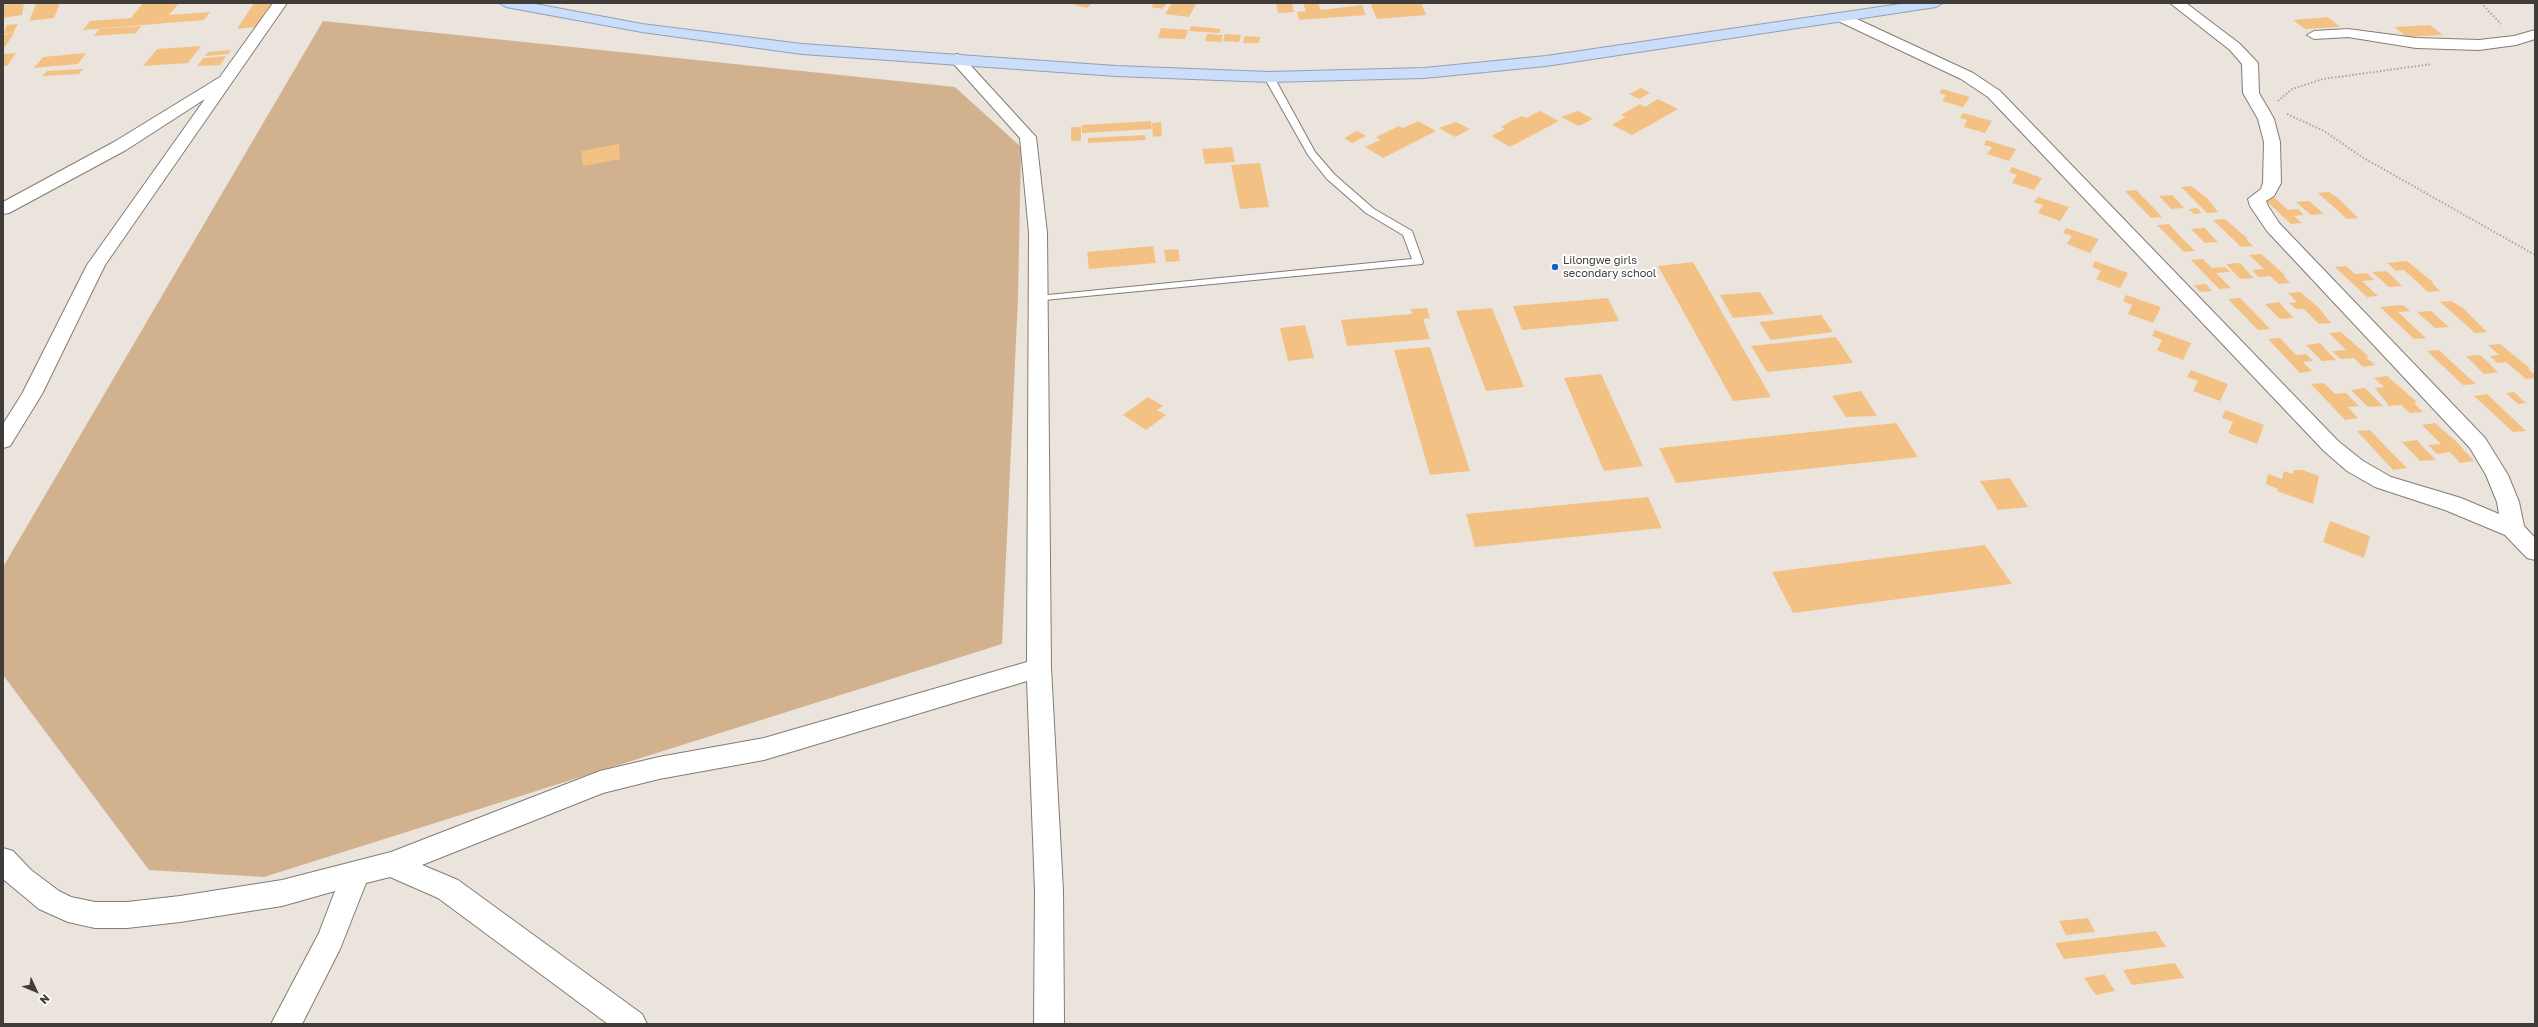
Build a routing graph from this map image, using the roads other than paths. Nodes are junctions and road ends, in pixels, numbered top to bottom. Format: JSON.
{"nodes":[{"id":1,"x":280,"y":3,"type":"edge"},
{"id":2,"x":506,"y":3,"type":"edge"},
{"id":3,"x":1936,"y":3,"type":"edge"},
{"id":4,"x":2178,"y":3,"type":"edge"},
{"id":5,"x":1841,"y":17,"type":"junction"},
{"id":6,"x":2535,"y":34,"type":"edge"},
{"id":7,"x":2314,"y":35,"type":"dead end"},
{"id":8,"x":957,"y":59,"type":"junction"},
{"id":9,"x":229,"y":76,"type":"junction"},
{"id":10,"x":1269,"y":77,"type":"junction"},
{"id":11,"x":3,"y":209,"type":"edge"},
{"id":12,"x":1038,"y":299,"type":"junction"},
{"id":13,"x":3,"y":441,"type":"edge"},
{"id":14,"x":2513,"y":529,"type":"junction"},
{"id":15,"x":2535,"y":552,"type":"edge"},
{"id":16,"x":1039,"y":668,"type":"junction"},
{"id":17,"x":3,"y":860,"type":"edge"},
{"id":18,"x":391,"y":864,"type":"junction"},
{"id":19,"x":356,"y":874,"type":"junction"},
{"id":20,"x":286,"y":1024,"type":"edge"},
{"id":21,"x":632,"y":1024,"type":"edge"},
{"id":22,"x":1049,"y":1024,"type":"edge"}],
"edges":[{"from":1,"to":9,"type":"street"},
{"from":2,"to":8,"type":"highway"},
{"from":3,"to":5,"type":"highway"},
{"from":4,"to":14,"type":"street"},
{"from":5,"to":10,"type":"highway"},
{"from":5,"to":14,"type":"street"},
{"from":6,"to":7,"type":"street"},
{"from":8,"to":10,"type":"highway"},
{"from":8,"to":12,"type":"street"},
{"from":9,"to":11,"type":"street"},
{"from":9,"to":13,"type":"street"},
{"from":10,"to":12,"type":"lane"},
{"from":12,"to":16,"type":"street"},
{"from":14,"to":15,"type":"street"},
{"from":16,"to":18,"type":"street"},
{"from":16,"to":22,"type":"street"},
{"from":17,"to":19,"type":"street"},
{"from":18,"to":19,"type":"street"},
{"from":18,"to":21,"type":"street"},
{"from":19,"to":20,"type":"street"}]}
